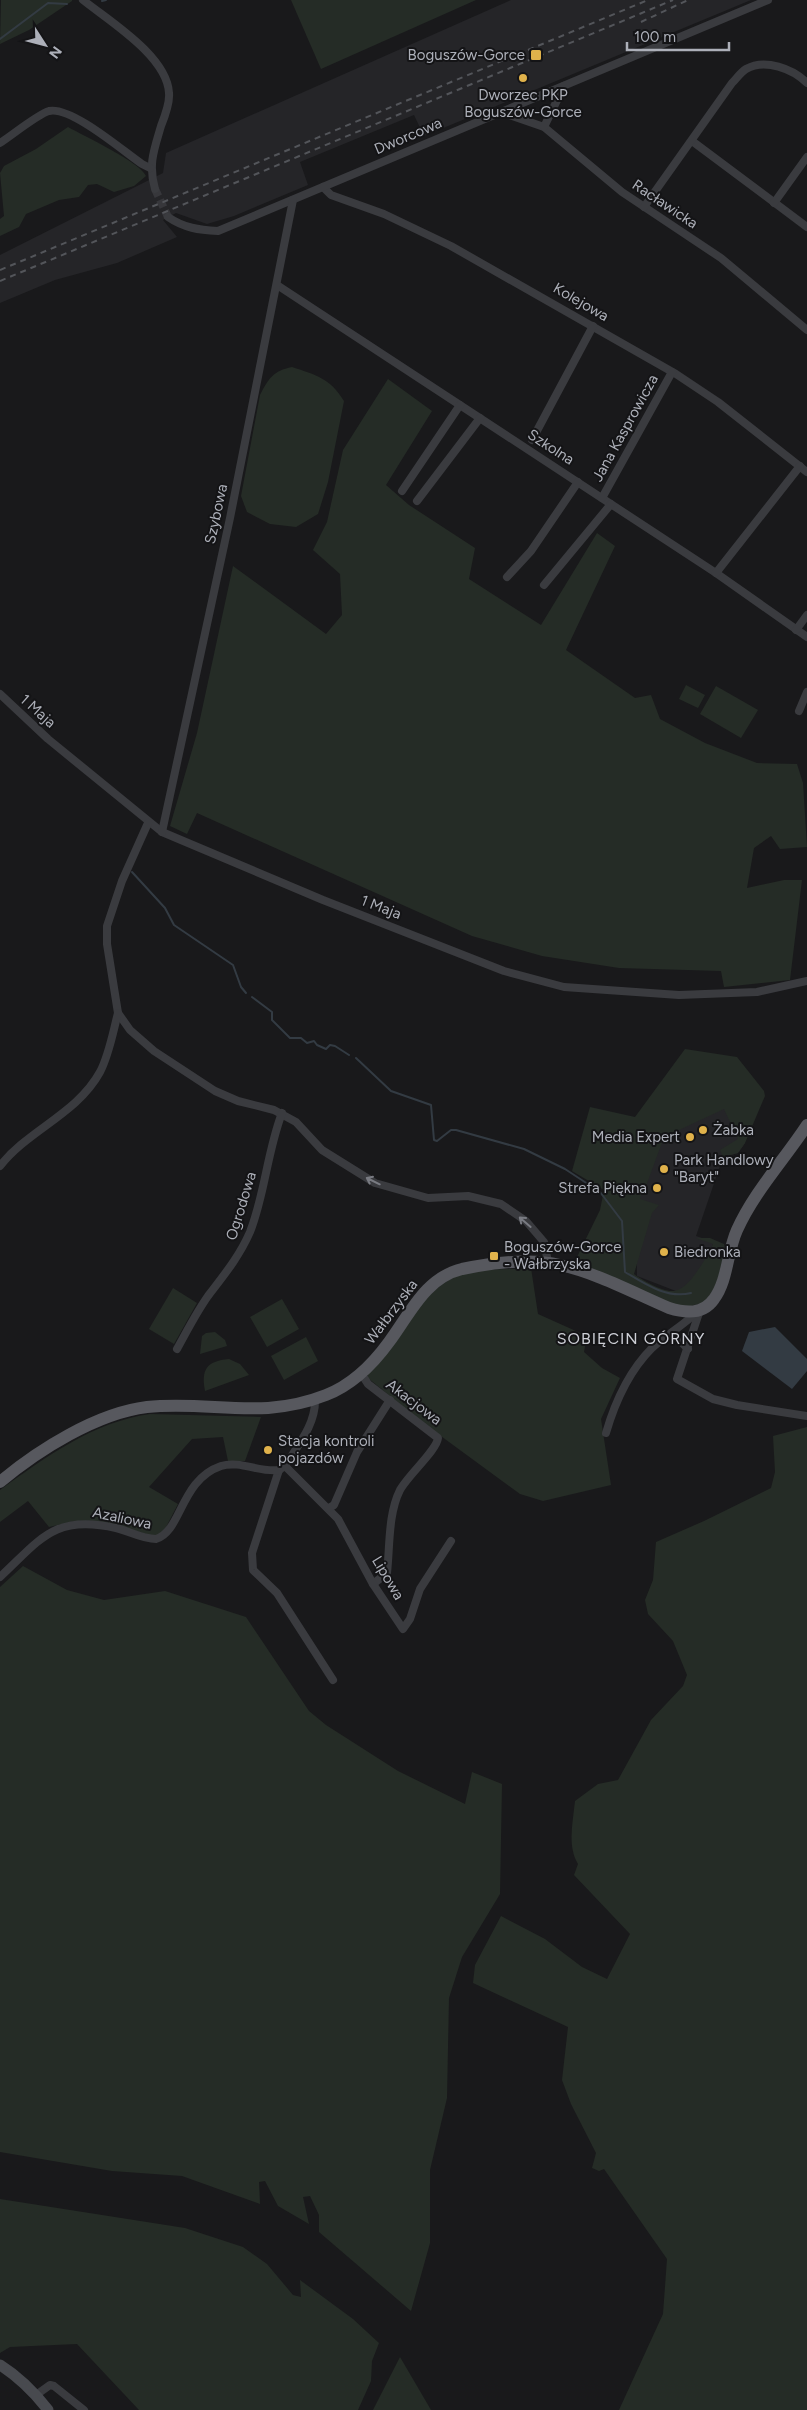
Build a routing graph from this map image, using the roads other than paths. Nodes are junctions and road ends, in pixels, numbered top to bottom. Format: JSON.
{"nodes":[{"id":1,"x":83,"y":0,"type":"edge"},
{"id":2,"x":768,"y":0,"type":"edge"},
{"id":3,"x":807,"y":83,"type":"edge"},
{"id":4,"x":564,"y":86,"type":"junction"},
{"id":5,"x":501,"y":112,"type":"junction"},
{"id":6,"x":544,"y":127,"type":"junction"},
{"id":7,"x":692,"y":140,"type":"junction"},
{"id":8,"x":0,"y":143,"type":"edge"},
{"id":9,"x":807,"y":157,"type":"edge"},
{"id":10,"x":150,"y":168,"type":"junction"},
{"id":11,"x":323,"y":187,"type":"junction"},
{"id":12,"x":155,"y":189,"type":"tunnel mouth"},
{"id":13,"x":293,"y":200,"type":"junction"},
{"id":14,"x":774,"y":203,"type":"junction"},
{"id":15,"x":644,"y":207,"type":"junction"},
{"id":16,"x":168,"y":217,"type":"tunnel mouth"},
{"id":17,"x":807,"y":227,"type":"edge"},
{"id":18,"x":277,"y":284,"type":"junction"},
{"id":19,"x":594,"y":326,"type":"junction"},
{"id":20,"x":807,"y":330,"type":"edge"},
{"id":21,"x":672,"y":372,"type":"junction"},
{"id":22,"x":460,"y":405,"type":"junction"},
{"id":23,"x":480,"y":418,"type":"junction"},
{"id":24,"x":532,"y":440,"type":"dead end"},
{"id":25,"x":800,"y":466,"type":"junction"},
{"id":26,"x":807,"y":472,"type":"edge"},
{"id":27,"x":578,"y":482,"type":"junction"},
{"id":28,"x":402,"y":491,"type":"dead end"},
{"id":29,"x":602,"y":498,"type":"junction"},
{"id":30,"x":417,"y":501,"type":"dead end"},
{"id":31,"x":611,"y":504,"type":"junction"},
{"id":32,"x":716,"y":573,"type":"junction"},
{"id":33,"x":507,"y":577,"type":"dead end"},
{"id":34,"x":544,"y":585,"type":"dead end"},
{"id":35,"x":807,"y":615,"type":"edge"},
{"id":36,"x":796,"y":630,"type":"junction"},
{"id":37,"x":807,"y":638,"type":"edge"},
{"id":38,"x":807,"y":692,"type":"edge"},
{"id":39,"x":0,"y":694,"type":"edge"},
{"id":40,"x":798,"y":711,"type":"dead end"},
{"id":41,"x":148,"y":822,"type":"junction"},
{"id":42,"x":162,"y":832,"type":"junction"},
{"id":43,"x":807,"y":982,"type":"edge"},
{"id":44,"x":118,"y":1013,"type":"junction"},
{"id":45,"x":130,"y":1030,"type":"junction"},
{"id":46,"x":113,"y":1033,"type":"junction"},
{"id":47,"x":282,"y":1114,"type":"junction"},
{"id":48,"x":807,"y":1125,"type":"edge"},
{"id":49,"x":0,"y":1166,"type":"edge"},
{"id":50,"x":548,"y":1262,"type":"junction"},
{"id":51,"x":700,"y":1310,"type":"junction"},
{"id":52,"x":672,"y":1333,"type":"junction"},
{"id":53,"x":177,"y":1349,"type":"dead end"},
{"id":54,"x":688,"y":1349,"type":"junction"},
{"id":55,"x":361,"y":1374,"type":"junction"},
{"id":56,"x":315,"y":1399,"type":"junction"},
{"id":57,"x":390,"y":1400,"type":"junction"},
{"id":58,"x":807,"y":1416,"type":"edge"},
{"id":59,"x":606,"y":1433,"type":"dead end"},
{"id":60,"x":282,"y":1468,"type":"junction"},
{"id":61,"x":0,"y":1482,"type":"edge"},
{"id":62,"x":329,"y":1508,"type":"junction"},
{"id":63,"x":450,"y":1541,"type":"dead end"},
{"id":64,"x":0,"y":1577,"type":"edge"},
{"id":65,"x":373,"y":1584,"type":"junction"},
{"id":66,"x":334,"y":1680,"type":"dead end"},
{"id":67,"x":0,"y":2365,"type":"edge"},
{"id":68,"x":36,"y":2395,"type":"junction"},
{"id":69,"x":48,"y":2410,"type":"edge"},
{"id":70,"x":84,"y":2410,"type":"edge"}],
"edges":[{"from":1,"to":10,"type":"street"},
{"from":2,"to":4,"type":"street","name":"Dworcowa"},
{"from":3,"to":7,"type":"street"},
{"from":4,"to":5,"type":"street","name":"Dworcowa"},
{"from":4,"to":6,"type":"street"},
{"from":5,"to":6,"type":"street","name":"Racławicka"},
{"from":5,"to":11,"type":"street","name":"Dworcowa"},
{"from":6,"to":15,"type":"street","name":"Racławicka"},
{"from":7,"to":14,"type":"street"},
{"from":7,"to":15,"type":"street"},
{"from":8,"to":10,"type":"street"},
{"from":9,"to":14,"type":"street"},
{"from":10,"to":12,"type":"street"},
{"from":11,"to":13,"type":"street","name":"Dworcowa"},
{"from":11,"to":19,"type":"street","name":"Kolejowa"},
{"from":13,"to":16,"type":"street","name":"Dworcowa"},
{"from":13,"to":18,"type":"street","name":"Szybowa"},
{"from":14,"to":17,"type":"street"},
{"from":15,"to":20,"type":"street","name":"Racławicka"},
{"from":18,"to":22,"type":"street","name":"Szkolna"},
{"from":18,"to":42,"type":"street","name":"Szybowa"},
{"from":19,"to":21,"type":"street","name":"Kolejowa"},
{"from":19,"to":24,"type":"street"},
{"from":21,"to":25,"type":"street","name":"Kolejowa"},
{"from":21,"to":29,"type":"street","name":"Jana Kasprowicza"},
{"from":22,"to":23,"type":"street","name":"Szkolna"},
{"from":22,"to":28,"type":"street"},
{"from":23,"to":27,"type":"street","name":"Szkolna"},
{"from":23,"to":30,"type":"street"},
{"from":25,"to":26,"type":"street","name":"Kolejowa"},
{"from":25,"to":32,"type":"street"},
{"from":27,"to":29,"type":"street","name":"Szkolna"},
{"from":27,"to":33,"type":"street"},
{"from":29,"to":31,"type":"street","name":"Szkolna"},
{"from":31,"to":32,"type":"street","name":"Szkolna"},
{"from":31,"to":34,"type":"street"},
{"from":32,"to":36,"type":"street","name":"Szkolna"},
{"from":35,"to":36,"type":"street"},
{"from":36,"to":37,"type":"street","name":"Szkolna"},
{"from":38,"to":40,"type":"street"},
{"from":39,"to":41,"type":"street","name":"1 Maja"},
{"from":41,"to":42,"type":"street","name":"1 Maja"},
{"from":41,"to":44,"type":"street"},
{"from":42,"to":43,"type":"street","name":"1 Maja"},
{"from":44,"to":45,"type":"street"},
{"from":44,"to":46,"type":"street"},
{"from":45,"to":46,"type":"street"},
{"from":45,"to":47,"type":"street"},
{"from":46,"to":49,"type":"street"},
{"from":50,"to":47,"type":"street","one_way":true},
{"from":47,"to":53,"type":"street","name":"Ogrodowa"},
{"from":48,"to":51,"type":"main road"},
{"from":50,"to":51,"type":"main road","name":"Wałbrzyska"},
{"from":50,"to":55,"type":"main road","name":"Wałbrzyska"},
{"from":51,"to":52,"type":"street"},
{"from":51,"to":54,"type":"street"},
{"from":52,"to":54,"type":"street"},
{"from":52,"to":59,"type":"street"},
{"from":54,"to":58,"type":"street"},
{"from":55,"to":56,"type":"main road","name":"Wałbrzyska"},
{"from":55,"to":57,"type":"street","name":"Akacjowa"},
{"from":56,"to":60,"type":"street"},
{"from":56,"to":61,"type":"main road","name":"Wałbrzyska"},
{"from":57,"to":62,"type":"street"},
{"from":57,"to":65,"type":"street","name":"Akacjowa"},
{"from":60,"to":62,"type":"street","name":"Lipowa"},
{"from":60,"to":64,"type":"street","name":"Azaliowa"},
{"from":60,"to":66,"type":"street"},
{"from":62,"to":65,"type":"street","name":"Lipowa"},
{"from":63,"to":65,"type":"street","name":"Lipowa"},
{"from":67,"to":68,"type":"street"},
{"from":68,"to":69,"type":"street"},
{"from":68,"to":70,"type":"street"}]}
